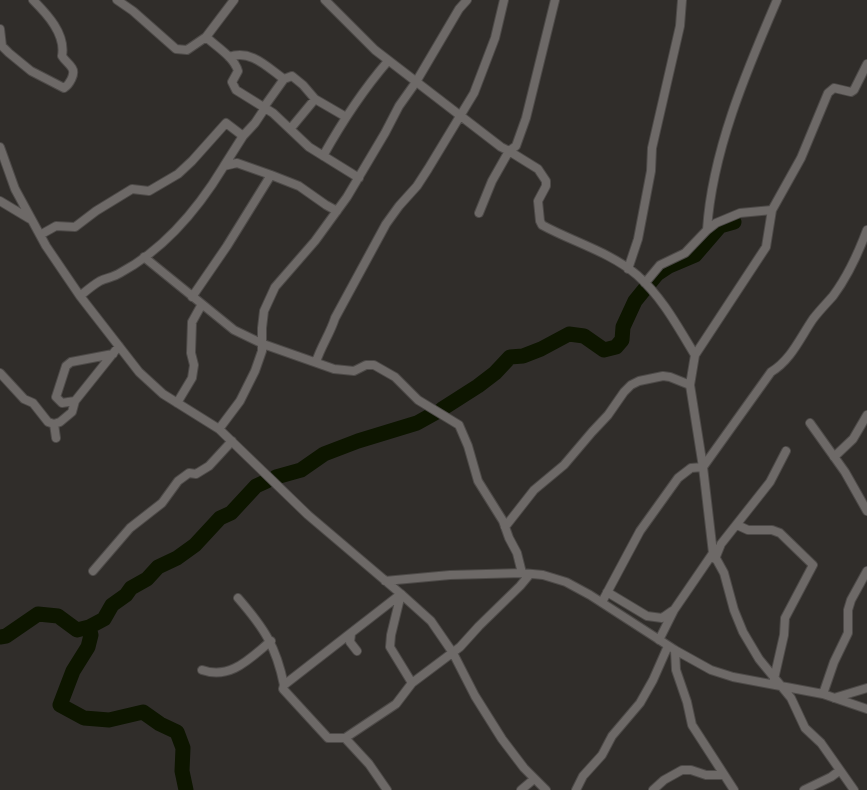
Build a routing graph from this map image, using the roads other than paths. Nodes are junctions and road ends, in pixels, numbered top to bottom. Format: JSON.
{"nodes":[{"id":1,"x":33,"y":0,"type":"edge"},
{"id":2,"x":117,"y":0,"type":"edge"},
{"id":3,"x":234,"y":0,"type":"edge"},
{"id":4,"x":325,"y":0,"type":"edge"},
{"id":5,"x":338,"y":0,"type":"edge"},
{"id":6,"x":466,"y":0,"type":"edge"},
{"id":7,"x":504,"y":0,"type":"edge"},
{"id":8,"x":555,"y":0,"type":"edge"},
{"id":9,"x":682,"y":0,"type":"edge"},
{"id":10,"x":777,"y":0,"type":"edge"},
{"id":11,"x":332,"y":7,"type":"junction"},
{"id":12,"x":0,"y":29,"type":"edge"},
{"id":13,"x":206,"y":37,"type":"junction"},
{"id":14,"x":229,"y":57,"type":"junction"},
{"id":15,"x":388,"y":61,"type":"junction"},
{"id":16,"x":867,"y":64,"type":"edge"},
{"id":17,"x":284,"y":79,"type":"junction"},
{"id":18,"x":416,"y":82,"type":"junction"},
{"id":19,"x":315,"y":99,"type":"junction"},
{"id":20,"x":264,"y":108,"type":"junction"},
{"id":21,"x":459,"y":116,"type":"junction"},
{"id":22,"x":346,"y":117,"type":"junction"},
{"id":23,"x":291,"y":128,"type":"junction"},
{"id":24,"x":243,"y":136,"type":"junction"},
{"id":25,"x":0,"y":147,"type":"edge"},
{"id":26,"x":509,"y":151,"type":"junction"},
{"id":27,"x":323,"y":156,"type":"junction"},
{"id":28,"x":224,"y":166,"type":"junction"},
{"id":29,"x":272,"y":175,"type":"junction"},
{"id":30,"x":359,"y":178,"type":"junction"},
{"id":31,"x":0,"y":201,"type":"edge"},
{"id":32,"x":772,"y":210,"type":"junction"},
{"id":33,"x":337,"y":211,"type":"junction"},
{"id":34,"x":479,"y":213,"type":"dead end"},
{"id":35,"x":31,"y":220,"type":"junction"},
{"id":36,"x":707,"y":230,"type":"junction"},
{"id":37,"x":867,"y":230,"type":"edge"},
{"id":38,"x":40,"y":235,"type":"junction"},
{"id":39,"x":144,"y":257,"type":"junction"},
{"id":40,"x":628,"y":269,"type":"junction"},
{"id":41,"x":645,"y":283,"type":"junction"},
{"id":42,"x":80,"y":296,"type":"junction"},
{"id":43,"x":192,"y":297,"type":"junction"},
{"id":44,"x":202,"y":304,"type":"junction"},
{"id":45,"x":263,"y":344,"type":"junction"},
{"id":46,"x":119,"y":346,"type":"junction"},
{"id":47,"x":113,"y":354,"type":"junction"},
{"id":48,"x":695,"y":355,"type":"junction"},
{"id":49,"x":316,"y":362,"type":"junction"},
{"id":50,"x":0,"y":373,"type":"edge"},
{"id":51,"x":690,"y":385,"type":"junction"},
{"id":52,"x":76,"y":401,"type":"junction"},
{"id":53,"x":177,"y":403,"type":"junction"},
{"id":54,"x":867,"y":415,"type":"edge"},
{"id":55,"x":810,"y":423,"type":"dead end"},
{"id":56,"x":54,"y":424,"type":"junction"},
{"id":57,"x":219,"y":429,"type":"junction"},
{"id":58,"x":56,"y":438,"type":"dead end"},
{"id":59,"x":232,"y":441,"type":"junction"},
{"id":60,"x":786,"y":451,"type":"dead end"},
{"id":61,"x":834,"y":457,"type":"junction"},
{"id":62,"x":703,"y":467,"type":"junction"},
{"id":63,"x":867,"y":511,"type":"edge"},
{"id":64,"x":736,"y":525,"type":"junction"},
{"id":65,"x":505,"y":527,"type":"junction"},
{"id":66,"x":714,"y":556,"type":"junction"},
{"id":67,"x":93,"y":571,"type":"dead end"},
{"id":68,"x":867,"y":571,"type":"edge"},
{"id":69,"x":526,"y":573,"type":"junction"},
{"id":70,"x":385,"y":581,"type":"junction"},
{"id":71,"x":607,"y":592,"type":"junction"},
{"id":72,"x":401,"y":594,"type":"junction"},
{"id":73,"x":238,"y":598,"type":"dead end"},
{"id":74,"x":602,"y":602,"type":"junction"},
{"id":75,"x":674,"y":610,"type":"junction"},
{"id":76,"x":351,"y":634,"type":"junction"},
{"id":77,"x":659,"y":640,"type":"junction"},
{"id":78,"x":271,"y":641,"type":"junction"},
{"id":79,"x":668,"y":646,"type":"junction"},
{"id":80,"x":675,"y":650,"type":"junction"},
{"id":81,"x":357,"y":651,"type":"dead end"},
{"id":82,"x":453,"y":653,"type":"junction"},
{"id":83,"x":202,"y":670,"type":"dead end"},
{"id":84,"x":776,"y":681,"type":"junction"},
{"id":85,"x":412,"y":683,"type":"junction"},
{"id":86,"x":284,"y":685,"type":"junction"},
{"id":87,"x":867,"y":688,"type":"edge"},
{"id":88,"x":823,"y":694,"type":"junction"},
{"id":89,"x":834,"y":698,"type":"junction"},
{"id":90,"x":867,"y":709,"type":"edge"},
{"id":91,"x":345,"y":738,"type":"junction"},
{"id":92,"x":839,"y":771,"type":"junction"},
{"id":93,"x":724,"y":775,"type":"junction"},
{"id":94,"x":534,"y":779,"type":"junction"},
{"id":95,"x":387,"y":790,"type":"edge"},
{"id":96,"x":521,"y":790,"type":"edge"},
{"id":97,"x":546,"y":790,"type":"edge"},
{"id":98,"x":576,"y":790,"type":"edge"},
{"id":99,"x":653,"y":790,"type":"edge"},
{"id":100,"x":734,"y":790,"type":"edge"},
{"id":101,"x":804,"y":790,"type":"edge"},
{"id":102,"x":854,"y":790,"type":"edge"}],
"edges":[{"from":1,"to":12,"type":"street"},
{"from":2,"to":13,"type":"street"},
{"from":3,"to":13,"type":"street"},
{"from":4,"to":11,"type":"street"},
{"from":5,"to":11,"type":"street"},
{"from":6,"to":18,"type":"street"},
{"from":7,"to":21,"type":"street"},
{"from":8,"to":26,"type":"street"},
{"from":9,"to":40,"type":"street"},
{"from":10,"to":36,"type":"street"},
{"from":11,"to":15,"type":"street"},
{"from":13,"to":14,"type":"street"},
{"from":14,"to":17,"type":"street"},
{"from":14,"to":20,"type":"street"},
{"from":15,"to":18,"type":"street"},
{"from":15,"to":22,"type":"street"},
{"from":16,"to":32,"type":"street"},
{"from":17,"to":19,"type":"street"},
{"from":17,"to":20,"type":"street"},
{"from":18,"to":21,"type":"street"},
{"from":18,"to":30,"type":"street"},
{"from":19,"to":22,"type":"street"},
{"from":19,"to":23,"type":"street"},
{"from":20,"to":23,"type":"street"},
{"from":20,"to":24,"type":"street"},
{"from":21,"to":26,"type":"street"},
{"from":21,"to":49,"type":"street"},
{"from":22,"to":27,"type":"street"},
{"from":23,"to":27,"type":"street"},
{"from":24,"to":28,"type":"street"},
{"from":24,"to":38,"type":"street"},
{"from":25,"to":35,"type":"street"},
{"from":26,"to":34,"type":"street"},
{"from":26,"to":40,"type":"street"},
{"from":27,"to":30,"type":"street"},
{"from":28,"to":29,"type":"street"},
{"from":28,"to":39,"type":"street"},
{"from":29,"to":33,"type":"street"},
{"from":29,"to":43,"type":"street"},
{"from":30,"to":33,"type":"street"},
{"from":31,"to":35,"type":"street"},
{"from":32,"to":36,"type":"street"},
{"from":32,"to":48,"type":"street"},
{"from":33,"to":45,"type":"street"},
{"from":35,"to":38,"type":"street"},
{"from":36,"to":41,"type":"street"},
{"from":37,"to":62,"type":"street"},
{"from":38,"to":42,"type":"street"},
{"from":39,"to":42,"type":"street"},
{"from":39,"to":43,"type":"street"},
{"from":40,"to":41,"type":"street"},
{"from":41,"to":48,"type":"street"},
{"from":42,"to":46,"type":"street"},
{"from":43,"to":44,"type":"street"},
{"from":44,"to":45,"type":"street"},
{"from":44,"to":53,"type":"street"},
{"from":45,"to":49,"type":"street"},
{"from":45,"to":57,"type":"street"},
{"from":46,"to":47,"type":"street"},
{"from":46,"to":53,"type":"street"},
{"from":47,"to":52,"type":"street"},
{"from":47,"to":52,"type":"street"},
{"from":48,"to":51,"type":"street"},
{"from":49,"to":65,"type":"street"},
{"from":50,"to":56,"type":"street"},
{"from":51,"to":62,"type":"street"},
{"from":51,"to":65,"type":"street"},
{"from":52,"to":56,"type":"street"},
{"from":53,"to":57,"type":"street"},
{"from":54,"to":61,"type":"street"},
{"from":55,"to":61,"type":"street"},
{"from":56,"to":58,"type":"street"},
{"from":57,"to":59,"type":"street"},
{"from":59,"to":67,"type":"street"},
{"from":59,"to":70,"type":"street"},
{"from":60,"to":64,"type":"street"},
{"from":61,"to":63,"type":"street"},
{"from":62,"to":66,"type":"street"},
{"from":62,"to":71,"type":"street"},
{"from":64,"to":66,"type":"street"},
{"from":64,"to":84,"type":"street"},
{"from":65,"to":69,"type":"street"},
{"from":66,"to":75,"type":"street"},
{"from":66,"to":84,"type":"street"},
{"from":68,"to":88,"type":"street"},
{"from":69,"to":70,"type":"street"},
{"from":69,"to":74,"type":"street"},
{"from":69,"to":82,"type":"street"},
{"from":70,"to":72,"type":"street"},
{"from":71,"to":74,"type":"street"},
{"from":71,"to":75,"type":"street"},
{"from":72,"to":76,"type":"street"},
{"from":72,"to":82,"type":"street"},
{"from":72,"to":85,"type":"street"},
{"from":73,"to":78,"type":"street"},
{"from":74,"to":77,"type":"street"},
{"from":75,"to":77,"type":"street"},
{"from":76,"to":81,"type":"street"},
{"from":76,"to":86,"type":"street"},
{"from":77,"to":79,"type":"street"},
{"from":78,"to":83,"type":"street"},
{"from":78,"to":86,"type":"street"},
{"from":79,"to":80,"type":"street"},
{"from":79,"to":98,"type":"street"},
{"from":80,"to":84,"type":"street"},
{"from":80,"to":93,"type":"street"},
{"from":82,"to":85,"type":"street"},
{"from":82,"to":94,"type":"street"},
{"from":84,"to":88,"type":"street"},
{"from":84,"to":92,"type":"street"},
{"from":85,"to":91,"type":"street"},
{"from":86,"to":91,"type":"street"},
{"from":87,"to":89,"type":"street"},
{"from":88,"to":89,"type":"street"},
{"from":89,"to":90,"type":"street"},
{"from":91,"to":95,"type":"street"},
{"from":92,"to":101,"type":"street"},
{"from":92,"to":102,"type":"street"},
{"from":93,"to":99,"type":"street"},
{"from":93,"to":100,"type":"street"},
{"from":94,"to":96,"type":"street"},
{"from":94,"to":97,"type":"street"}]}
